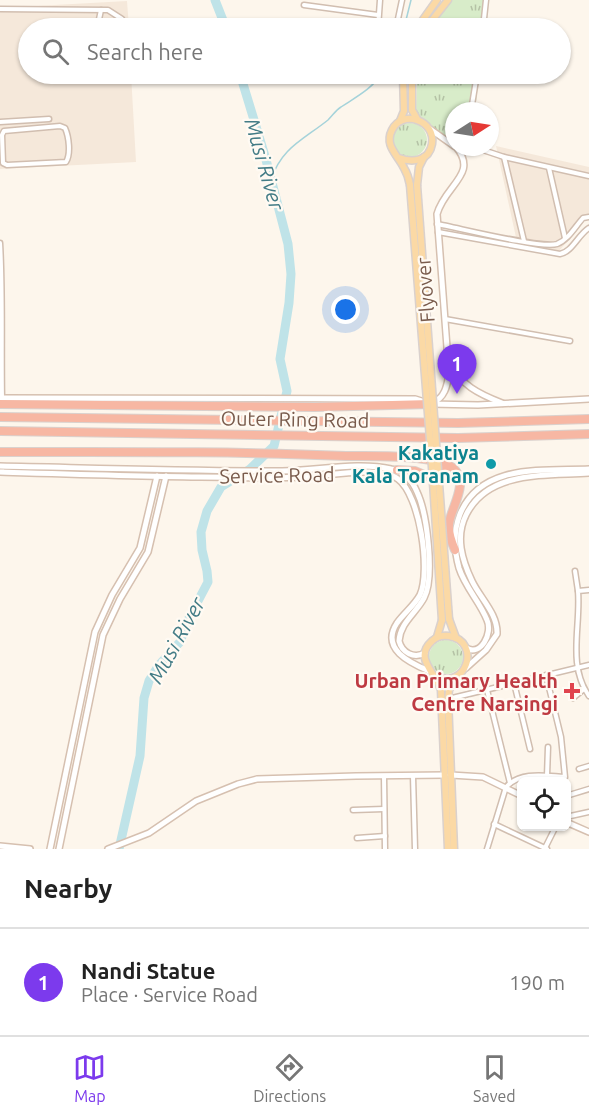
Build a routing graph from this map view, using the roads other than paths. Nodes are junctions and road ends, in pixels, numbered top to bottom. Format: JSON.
{"nodes":[{"id":1,"x":380,"y":0,"type":"edge"},
{"id":2,"x":402,"y":0,"type":"edge"},
{"id":3,"x":437,"y":0,"type":"edge"},
{"id":4,"x":448,"y":0,"type":"edge"},
{"id":5,"x":486,"y":0,"type":"edge"},
{"id":6,"x":304,"y":5,"type":"dead end"},
{"id":7,"x":0,"y":9,"type":"edge"},
{"id":8,"x":101,"y":10,"type":"junction"},
{"id":9,"x":378,"y":15,"type":"joint"},
{"id":10,"x":99,"y":18,"type":"edge"},
{"id":11,"x":120,"y":18,"type":"edge"},
{"id":12,"x":398,"y":18,"type":"edge"},
{"id":13,"x":424,"y":18,"type":"edge"},
{"id":14,"x":434,"y":18,"type":"edge"},
{"id":15,"x":484,"y":18,"type":"edge"},
{"id":16,"x":403,"y":84,"type":"edge"},
{"id":17,"x":411,"y":84,"type":"edge"},
{"id":18,"x":475,"y":84,"type":"edge"},
{"id":19,"x":472,"y":102,"type":"edge"},
{"id":20,"x":49,"y":119,"type":"dead end"},
{"id":21,"x":418,"y":120,"type":"junction"},
{"id":22,"x":400,"y":121,"type":"junction"},
{"id":23,"x":0,"y":122,"type":"edge"},
{"id":24,"x":429,"y":129,"type":"junction"},
{"id":25,"x":445,"y":140,"type":"edge"},
{"id":26,"x":432,"y":145,"type":"junction"},
{"id":27,"x":445,"y":145,"type":"edge"},
{"id":28,"x":1,"y":150,"type":"edge"},
{"id":29,"x":499,"y":155,"type":"edge"},
{"id":30,"x":462,"y":156,"type":"edge"},
{"id":31,"x":425,"y":157,"type":"junction"},
{"id":32,"x":504,"y":157,"type":"junction"},
{"id":33,"x":399,"y":158,"type":"junction"},
{"id":34,"x":2,"y":159,"type":"edge"},
{"id":35,"x":549,"y":168,"type":"junction"},
{"id":36,"x":589,"y":176,"type":"edge"},
{"id":37,"x":413,"y":185,"type":"junction"},
{"id":38,"x":589,"y":217,"type":"edge"},
{"id":39,"x":438,"y":224,"type":"junction"},
{"id":40,"x":589,"y":228,"type":"edge"},
{"id":41,"x":438,"y":232,"type":"junction"},
{"id":42,"x":565,"y":238,"type":"junction"},
{"id":43,"x":524,"y":241,"type":"junction"},
{"id":44,"x":0,"y":244,"type":"edge"},
{"id":45,"x":445,"y":319,"type":"junction"},
{"id":46,"x":0,"y":321,"type":"edge"},
{"id":47,"x":570,"y":340,"type":"dead end"},
{"id":48,"x":449,"y":356,"type":"junction"},
{"id":49,"x":589,"y":399,"type":"edge"},
{"id":50,"x":1,"y":400,"type":"edge"},
{"id":51,"x":314,"y":404,"type":"junction"},
{"id":52,"x":430,"y":404,"type":"junction"},
{"id":53,"x":503,"y":404,"type":"junction"},
{"id":54,"x":0,"y":417,"type":"edge"},
{"id":55,"x":589,"y":419,"type":"edge"},
{"id":56,"x":0,"y":431,"type":"edge"},
{"id":57,"x":589,"y":434,"type":"edge"},
{"id":58,"x":0,"y":452,"type":"edge"},
{"id":59,"x":447,"y":465,"type":"junction"},
{"id":60,"x":0,"y":466,"type":"edge"},
{"id":61,"x":397,"y":470,"type":"junction"},
{"id":62,"x":589,"y":471,"type":"edge"},
{"id":63,"x":0,"y":472,"type":"edge"},
{"id":64,"x":189,"y":473,"type":"junction"},
{"id":65,"x":281,"y":475,"type":"junction"},
{"id":66,"x":157,"y":476,"type":"junction"},
{"id":67,"x":166,"y":476,"type":"junction"},
{"id":68,"x":455,"y":550,"type":"junction"},
{"id":69,"x":575,"y":571,"type":"dead end"},
{"id":70,"x":589,"y":590,"type":"edge"},
{"id":71,"x":578,"y":591,"type":"junction"},
{"id":72,"x":446,"y":620,"type":"junction"},
{"id":73,"x":437,"y":637,"type":"junction"},
{"id":74,"x":456,"y":638,"type":"junction"},
{"id":75,"x":466,"y":648,"type":"junction"},
{"id":76,"x":425,"y":653,"type":"junction"},
{"id":77,"x":589,"y":665,"type":"edge"},
{"id":78,"x":577,"y":668,"type":"junction"},
{"id":79,"x":431,"y":673,"type":"junction"},
{"id":80,"x":460,"y":674,"type":"junction"},
{"id":81,"x":546,"y":675,"type":"junction"},
{"id":82,"x":514,"y":683,"type":"junction"},
{"id":83,"x":584,"y":689,"type":"junction"},
{"id":84,"x":487,"y":690,"type":"junction"},
{"id":85,"x":589,"y":696,"type":"edge"},
{"id":86,"x":573,"y":698,"type":"dead end"},
{"id":87,"x":448,"y":699,"type":"junction"},
{"id":88,"x":548,"y":747,"type":"dead end"},
{"id":89,"x":530,"y":749,"type":"dead end"},
{"id":90,"x":589,"y":766,"type":"edge"},
{"id":91,"x":579,"y":769,"type":"dead end"},
{"id":92,"x":448,"y":775,"type":"junction"},
{"id":93,"x":384,"y":776,"type":"junction"},
{"id":94,"x":412,"y":776,"type":"junction"},
{"id":95,"x":547,"y":776,"type":"junction"},
{"id":96,"x":508,"y":785,"type":"junction"},
{"id":97,"x":589,"y":789,"type":"edge"},
{"id":98,"x":517,"y":792,"type":"edge"},
{"id":99,"x":571,"y":795,"type":"edge"},
{"id":100,"x":384,"y":809,"type":"junction"},
{"id":101,"x":353,"y":810,"type":"dead end"},
{"id":102,"x":589,"y":812,"type":"edge"},
{"id":103,"x":571,"y":816,"type":"edge"},
{"id":104,"x":494,"y":824,"type":"junction"},
{"id":105,"x":571,"y":824,"type":"edge"},
{"id":106,"x":554,"y":831,"type":"edge"},
{"id":107,"x":589,"y":832,"type":"edge"},
{"id":108,"x":385,"y":836,"type":"junction"},
{"id":109,"x":357,"y":838,"type":"dead end"},
{"id":110,"x":0,"y":846,"type":"edge"},
{"id":111,"x":9,"y":848,"type":"edge"},
{"id":112,"x":30,"y":849,"type":"edge"},
{"id":113,"x":50,"y":849,"type":"edge"},
{"id":114,"x":59,"y":849,"type":"edge"},
{"id":115,"x":108,"y":849,"type":"edge"},
{"id":116,"x":385,"y":849,"type":"edge"},
{"id":117,"x":415,"y":849,"type":"edge"},
{"id":118,"x":448,"y":849,"type":"edge"},
{"id":119,"x":454,"y":849,"type":"edge"},
{"id":120,"x":487,"y":849,"type":"edge"},
{"id":121,"x":546,"y":849,"type":"edge"}],
"edges":[{"from":1,"to":9,"type":"street"},
{"from":2,"to":12,"type":"street"},
{"from":3,"to":13,"type":"main road"},
{"from":4,"to":14,"type":"main road"},
{"from":5,"to":15,"type":"street"},
{"from":6,"to":9,"type":"street"},
{"from":7,"to":8,"type":"street"},
{"from":8,"to":10,"type":"street"},
{"from":8,"to":11,"type":"street"},
{"from":16,"to":22,"type":"main road"},
{"from":17,"to":21,"type":"main road"},
{"from":18,"to":19,"type":"street"},
{"from":20,"to":23,"type":"street"},
{"from":21,"to":22,"type":"main road"},
{"from":21,"to":24,"type":"main road"},
{"from":22,"to":33,"type":"main road"},
{"from":24,"to":25,"type":"main road"},
{"from":24,"to":26,"type":"main road"},
{"from":26,"to":27,"type":"main road"},
{"from":26,"to":31,"type":"main road"},
{"from":28,"to":34,"type":"street"},
{"from":28,"to":34,"type":"street"},
{"from":29,"to":32,"type":"street"},
{"from":30,"to":39,"type":"main road"},
{"from":31,"to":33,"type":"main road"},
{"from":31,"to":37,"type":"main road","name":"Flyover"},
{"from":32,"to":35,"type":"street"},
{"from":32,"to":43,"type":"street"},
{"from":33,"to":37,"type":"main road","name":"Flyover"},
{"from":35,"to":36,"type":"street"},
{"from":35,"to":42,"type":"street"},
{"from":37,"to":72,"type":"main road","name":"Flyover","bridge":true},
{"from":38,"to":42,"type":"street"},
{"from":39,"to":41,"type":"main road"},
{"from":39,"to":43,"type":"street"},
{"from":40,"to":41,"type":"street"},
{"from":41,"to":45,"type":"main road"},
{"from":42,"to":43,"type":"street"},
{"from":44,"to":46,"type":"street"},
{"from":45,"to":47,"type":"street"},
{"from":45,"to":48,"type":"main road"},
{"from":46,"to":50,"type":"street"},
{"from":48,"to":52,"type":"main road"},
{"from":48,"to":53,"type":"main road"},
{"from":49,"to":53,"type":"main road"},
{"from":50,"to":51,"type":"main road"},
{"from":50,"to":51,"type":"highway"},
{"from":51,"to":52,"type":"highway"},
{"from":52,"to":53,"type":"main road"},
{"from":54,"to":55,"type":"highway","name":"Outer Ring Road"},
{"from":56,"to":57,"type":"highway","name":"Outer Ring Road"},
{"from":58,"to":59,"type":"highway"},
{"from":59,"to":61,"type":"highway"},
{"from":59,"to":68,"type":"highway"},
{"from":60,"to":64,"type":"main road","name":"Service Road"},
{"from":61,"to":65,"type":"main road","name":"Service Road"},
{"from":61,"to":76,"type":"main road"},
{"from":62,"to":68,"type":"main road"},
{"from":62,"to":80,"type":"main road"},
{"from":63,"to":66,"type":"main road","name":"Service Road"},
{"from":64,"to":65,"type":"main road","name":"Service Road"},
{"from":64,"to":67,"type":"main road","name":"Service Road"},
{"from":65,"to":79,"type":"main road","name":"Service Road"},
{"from":66,"to":67,"type":"main road","name":"Service Road"},
{"from":66,"to":113,"type":"main road"},
{"from":67,"to":114,"type":"main road"},
{"from":68,"to":75,"type":"main road"},
{"from":69,"to":71,"type":"street"},
{"from":70,"to":71,"type":"street"},
{"from":71,"to":78,"type":"street"},
{"from":72,"to":73,"type":"main road","name":"Flyover"},
{"from":72,"to":74,"type":"main road","name":"Flyover"},
{"from":73,"to":74,"type":"main road"},
{"from":73,"to":76,"type":"main road"},
{"from":74,"to":75,"type":"main road"},
{"from":75,"to":80,"type":"main road"},
{"from":76,"to":79,"type":"main road"},
{"from":77,"to":78,"type":"street"},
{"from":78,"to":81,"type":"street"},
{"from":78,"to":83,"type":"street"},
{"from":79,"to":80,"type":"main road"},
{"from":79,"to":92,"type":"main road"},
{"from":80,"to":87,"type":"main road"},
{"from":81,"to":82,"type":"street"},
{"from":81,"to":95,"type":"street"},
{"from":82,"to":84,"type":"street"},
{"from":82,"to":89,"type":"street"},
{"from":83,"to":85,"type":"street"},
{"from":83,"to":86,"type":"street"},
{"from":84,"to":87,"type":"street"},
{"from":84,"to":96,"type":"street"},
{"from":87,"to":92,"type":"main road"},
{"from":88,"to":95,"type":"street"},
{"from":90,"to":91,"type":"street"},
{"from":92,"to":94,"type":"main road"},
{"from":92,"to":96,"type":"main road"},
{"from":92,"to":118,"type":"main road"},
{"from":92,"to":119,"type":"main road"},
{"from":93,"to":94,"type":"main road"},
{"from":93,"to":100,"type":"street"},
{"from":93,"to":115,"type":"main road"},
{"from":94,"to":117,"type":"street"},
{"from":95,"to":96,"type":"street"},
{"from":96,"to":98,"type":"main road"},
{"from":96,"to":104,"type":"street"},
{"from":97,"to":99,"type":"street"},
{"from":100,"to":101,"type":"street"},
{"from":100,"to":108,"type":"street"},
{"from":102,"to":103,"type":"street"},
{"from":104,"to":120,"type":"street"},
{"from":104,"to":121,"type":"street"},
{"from":105,"to":107,"type":"main road"},
{"from":106,"to":121,"type":"street"},
{"from":108,"to":109,"type":"street"},
{"from":108,"to":116,"type":"street"},
{"from":110,"to":111,"type":"main road"},
{"from":111,"to":112,"type":"main road"}]}
